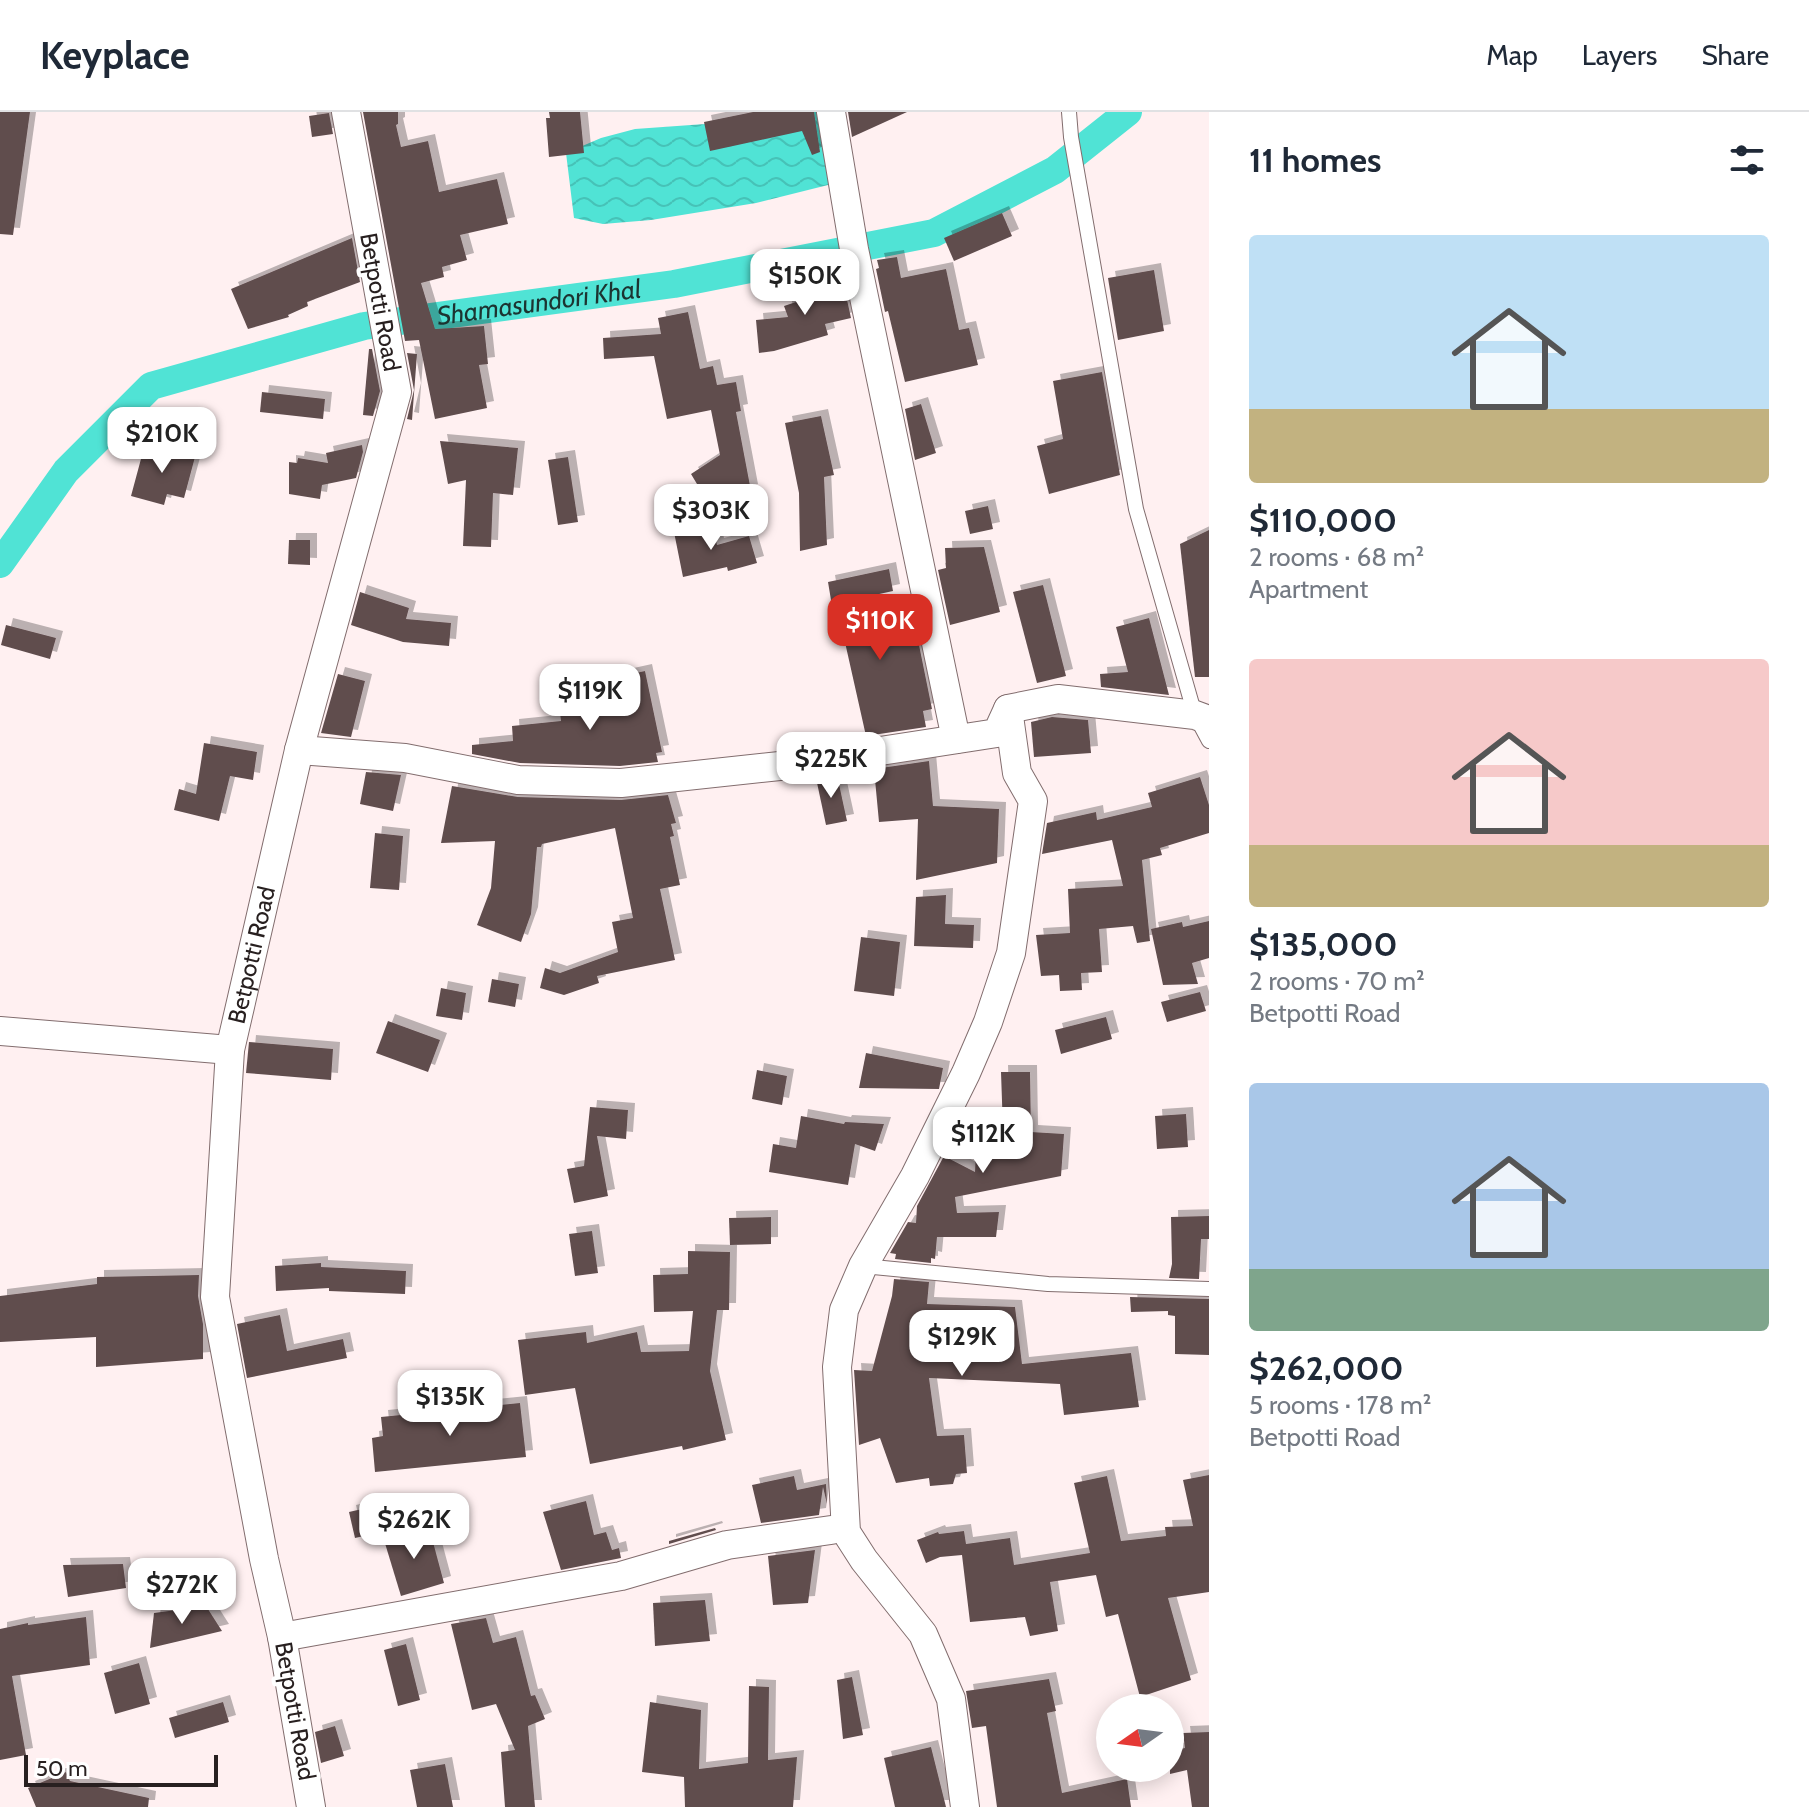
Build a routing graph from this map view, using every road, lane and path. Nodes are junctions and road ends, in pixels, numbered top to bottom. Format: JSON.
{"nodes":[{"id":1,"x":346,"y":112,"type":"edge"},
{"id":2,"x":831,"y":112,"type":"edge"},
{"id":3,"x":1069,"y":112,"type":"edge"},
{"id":4,"x":1008,"y":709,"type":"junction"},
{"id":5,"x":1202,"y":717,"type":"edge"},
{"id":6,"x":956,"y":739,"type":"junction"},
{"id":7,"x":1209,"y":741,"type":"edge"},
{"id":8,"x":299,"y":750,"type":"junction"},
{"id":9,"x":0,"y":1031,"type":"edge"},
{"id":10,"x":230,"y":1050,"type":"junction"},
{"id":11,"x":863,"y":1266,"type":"junction"},
{"id":12,"x":1209,"y":1289,"type":"edge"},
{"id":13,"x":831,"y":1530,"type":"dead end"},
{"id":14,"x":282,"y":1637,"type":"junction"},
{"id":15,"x":311,"y":1807,"type":"edge"},
{"id":16,"x":965,"y":1807,"type":"edge"}],
"edges":[{"from":1,"to":8,"type":"street","name":"Betpotti Road"},
{"from":2,"to":6,"type":"street"},
{"from":3,"to":5,"type":"lane"},
{"from":4,"to":5,"type":"street"},
{"from":4,"to":6,"type":"street"},
{"from":4,"to":11,"type":"street"},
{"from":5,"to":7,"type":"lane"},
{"from":6,"to":8,"type":"street"},
{"from":8,"to":10,"type":"street","name":"Betpotti Road"},
{"from":9,"to":10,"type":"street"},
{"from":10,"to":14,"type":"street","name":"Betpotti Road"},
{"from":11,"to":12,"type":"lane"},
{"from":11,"to":16,"type":"street"},
{"from":13,"to":14,"type":"street"},
{"from":14,"to":15,"type":"street","name":"Betpotti Road"}]}
